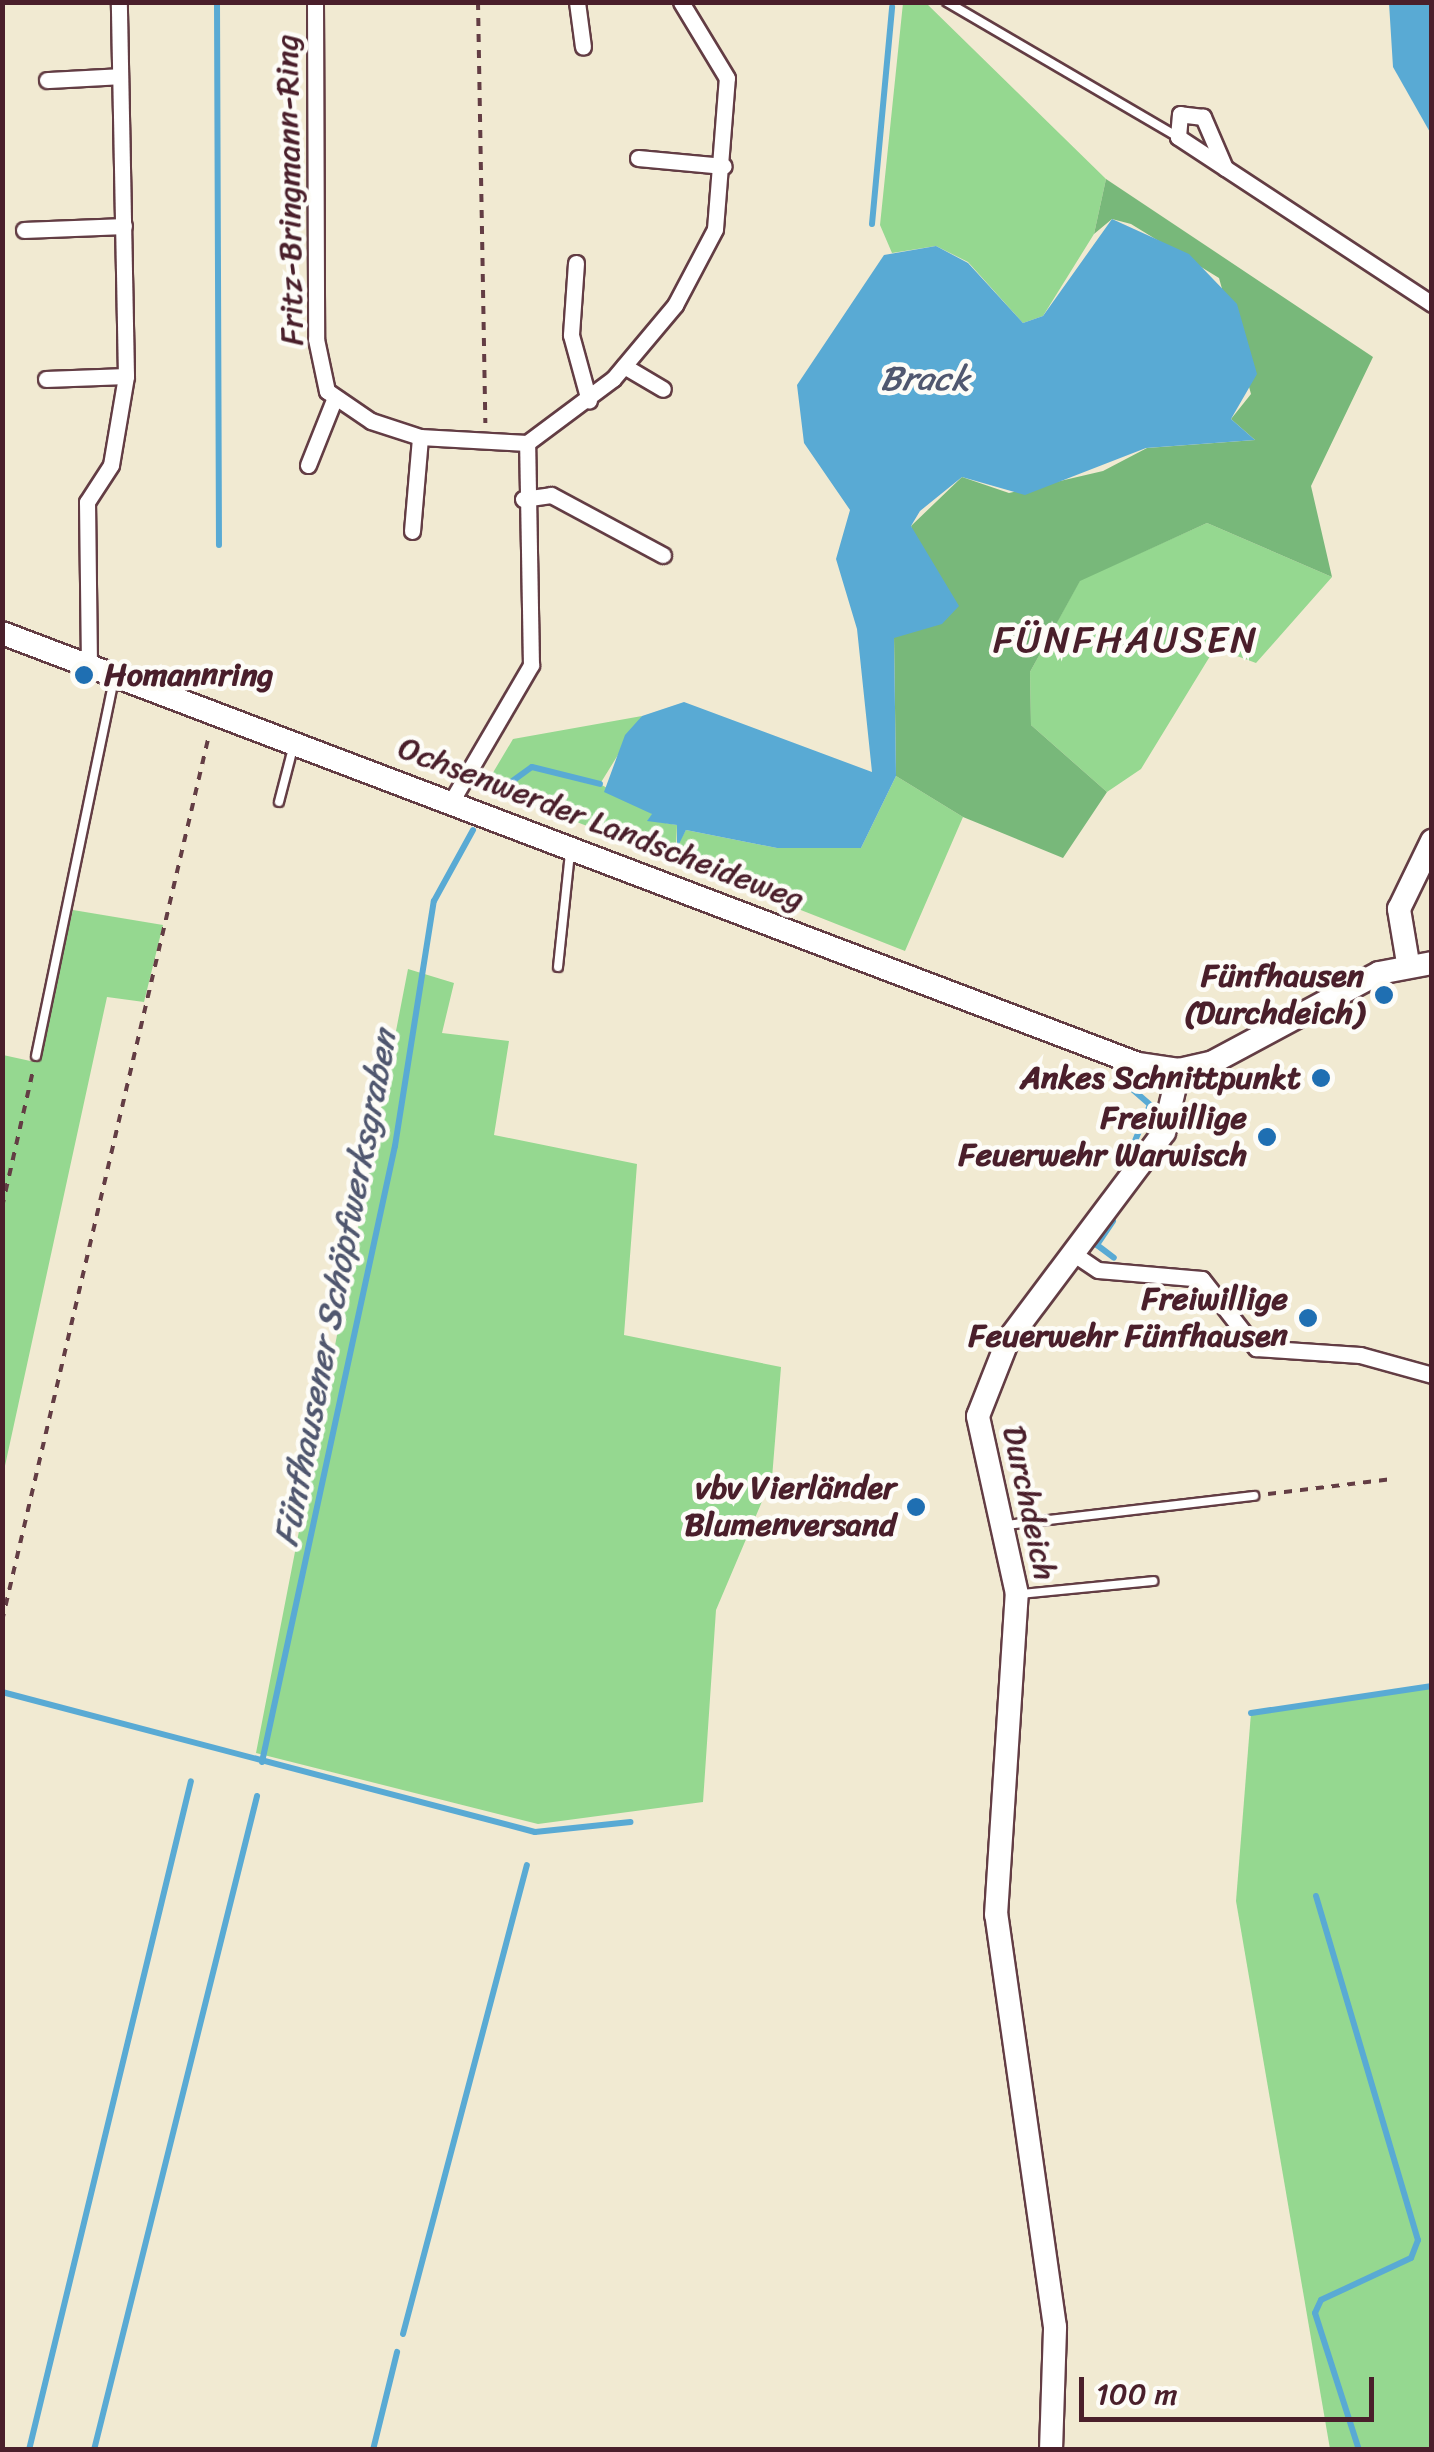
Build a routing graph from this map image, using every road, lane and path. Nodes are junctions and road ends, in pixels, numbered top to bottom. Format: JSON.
{"nodes":[{"id":1,"x":119,"y":2,"type":"edge"},
{"id":2,"x":315,"y":2,"type":"edge"},
{"id":3,"x":478,"y":2,"type":"edge"},
{"id":4,"x":577,"y":2,"type":"edge"},
{"id":5,"x":681,"y":2,"type":"edge"},
{"id":6,"x":947,"y":2,"type":"edge"},
{"id":7,"x":584,"y":47,"type":"dead end"},
{"id":8,"x":120,"y":76,"type":"junction"},
{"id":9,"x":48,"y":80,"type":"dead end"},
{"id":10,"x":1178,"y":137,"type":"junction"},
{"id":11,"x":638,"y":158,"type":"dead end"},
{"id":12,"x":724,"y":166,"type":"junction"},
{"id":13,"x":1225,"y":168,"type":"junction"},
{"id":14,"x":124,"y":226,"type":"junction"},
{"id":15,"x":24,"y":230,"type":"dead end"},
{"id":16,"x":576,"y":263,"type":"dead end"},
{"id":17,"x":1432,"y":304,"type":"edge"},
{"id":18,"x":624,"y":366,"type":"junction"},
{"id":19,"x":126,"y":376,"type":"junction"},
{"id":20,"x":46,"y":378,"type":"dead end"},
{"id":21,"x":663,"y":390,"type":"dead end"},
{"id":22,"x":335,"y":397,"type":"junction"},
{"id":23,"x":589,"y":401,"type":"junction"},
{"id":24,"x":420,"y":437,"type":"junction"},
{"id":25,"x":486,"y":442,"type":"junction"},
{"id":26,"x":527,"y":443,"type":"junction"},
{"id":27,"x":308,"y":465,"type":"dead end"},
{"id":28,"x":523,"y":499,"type":"junction"},
{"id":29,"x":412,"y":531,"type":"dead end"},
{"id":30,"x":663,"y":555,"type":"dead end"},
{"id":31,"x":2,"y":633,"type":"edge"},
{"id":32,"x":89,"y":665,"type":"junction"},
{"id":33,"x":114,"y":675,"type":"junction"},
{"id":34,"x":216,"y":714,"type":"junction"},
{"id":35,"x":294,"y":744,"type":"junction"},
{"id":36,"x":278,"y":802,"type":"dead end"},
{"id":37,"x":451,"y":802,"type":"junction"},
{"id":38,"x":1432,"y":841,"type":"edge"},
{"id":39,"x":570,"y":848,"type":"junction"},
{"id":40,"x":1420,"y":963,"type":"edge"},
{"id":41,"x":558,"y":966,"type":"dead end"},
{"id":42,"x":36,"y":1056,"type":"joint"},
{"id":43,"x":1178,"y":1070,"type":"junction"},
{"id":44,"x":2,"y":1206,"type":"edge"},
{"id":45,"x":1071,"y":1252,"type":"junction"},
{"id":46,"x":1432,"y":1375,"type":"edge"},
{"id":47,"x":1392,"y":1479,"type":"dead end"},
{"id":48,"x":1254,"y":1496,"type":"joint"},
{"id":49,"x":1006,"y":1525,"type":"junction"},
{"id":50,"x":1153,"y":1581,"type":"dead end"},
{"id":51,"x":1016,"y":1594,"type":"junction"},
{"id":52,"x":2,"y":1621,"type":"edge"},
{"id":53,"x":1051,"y":2450,"type":"edge"}],
"edges":[{"from":1,"to":8,"type":"street"},
{"from":2,"to":22,"type":"street","name":"Fritz-Bringmann-Ring"},
{"from":3,"to":25,"type":"path"},
{"from":4,"to":7,"type":"street"},
{"from":5,"to":12,"type":"street"},
{"from":6,"to":10,"type":"lane"},
{"from":8,"to":9,"type":"street"},
{"from":8,"to":14,"type":"street"},
{"from":10,"to":13,"type":"street"},
{"from":10,"to":13,"type":"street"},
{"from":11,"to":12,"type":"street"},
{"from":12,"to":18,"type":"street"},
{"from":13,"to":17,"type":"street"},
{"from":14,"to":15,"type":"street"},
{"from":14,"to":19,"type":"street"},
{"from":16,"to":23,"type":"street"},
{"from":18,"to":21,"type":"street"},
{"from":18,"to":23,"type":"street"},
{"from":19,"to":20,"type":"street"},
{"from":19,"to":32,"type":"street"},
{"from":22,"to":24,"type":"street"},
{"from":22,"to":27,"type":"street"},
{"from":23,"to":26,"type":"street"},
{"from":24,"to":25,"type":"street"},
{"from":24,"to":29,"type":"street"},
{"from":25,"to":26,"type":"street"},
{"from":26,"to":28,"type":"street"},
{"from":28,"to":30,"type":"street"},
{"from":28,"to":37,"type":"street"},
{"from":31,"to":32,"type":"street","name":"Ochsenwerder Landscheideweg"},
{"from":32,"to":33,"type":"street","name":"Ochsenwerder Landscheideweg"},
{"from":33,"to":34,"type":"street","name":"Ochsenwerder Landscheideweg"},
{"from":33,"to":42,"type":"lane"},
{"from":34,"to":35,"type":"street","name":"Ochsenwerder Landscheideweg"},
{"from":34,"to":52,"type":"path"},
{"from":35,"to":36,"type":"lane"},
{"from":35,"to":37,"type":"street","name":"Ochsenwerder Landscheideweg"},
{"from":37,"to":39,"type":"street","name":"Ochsenwerder Landscheideweg"},
{"from":38,"to":40,"type":"street"},
{"from":39,"to":41,"type":"lane"},
{"from":39,"to":43,"type":"street","name":"Ochsenwerder Landscheideweg"},
{"from":40,"to":43,"type":"street"},
{"from":42,"to":44,"type":"path"},
{"from":43,"to":45,"type":"street","name":"Durchdeich"},
{"from":45,"to":46,"type":"street"},
{"from":45,"to":49,"type":"street","name":"Durchdeich"},
{"from":47,"to":48,"type":"path"},
{"from":48,"to":49,"type":"lane"},
{"from":49,"to":51,"type":"street","name":"Durchdeich"},
{"from":50,"to":51,"type":"lane"},
{"from":51,"to":53,"type":"street","name":"Durchdeich"}]}
